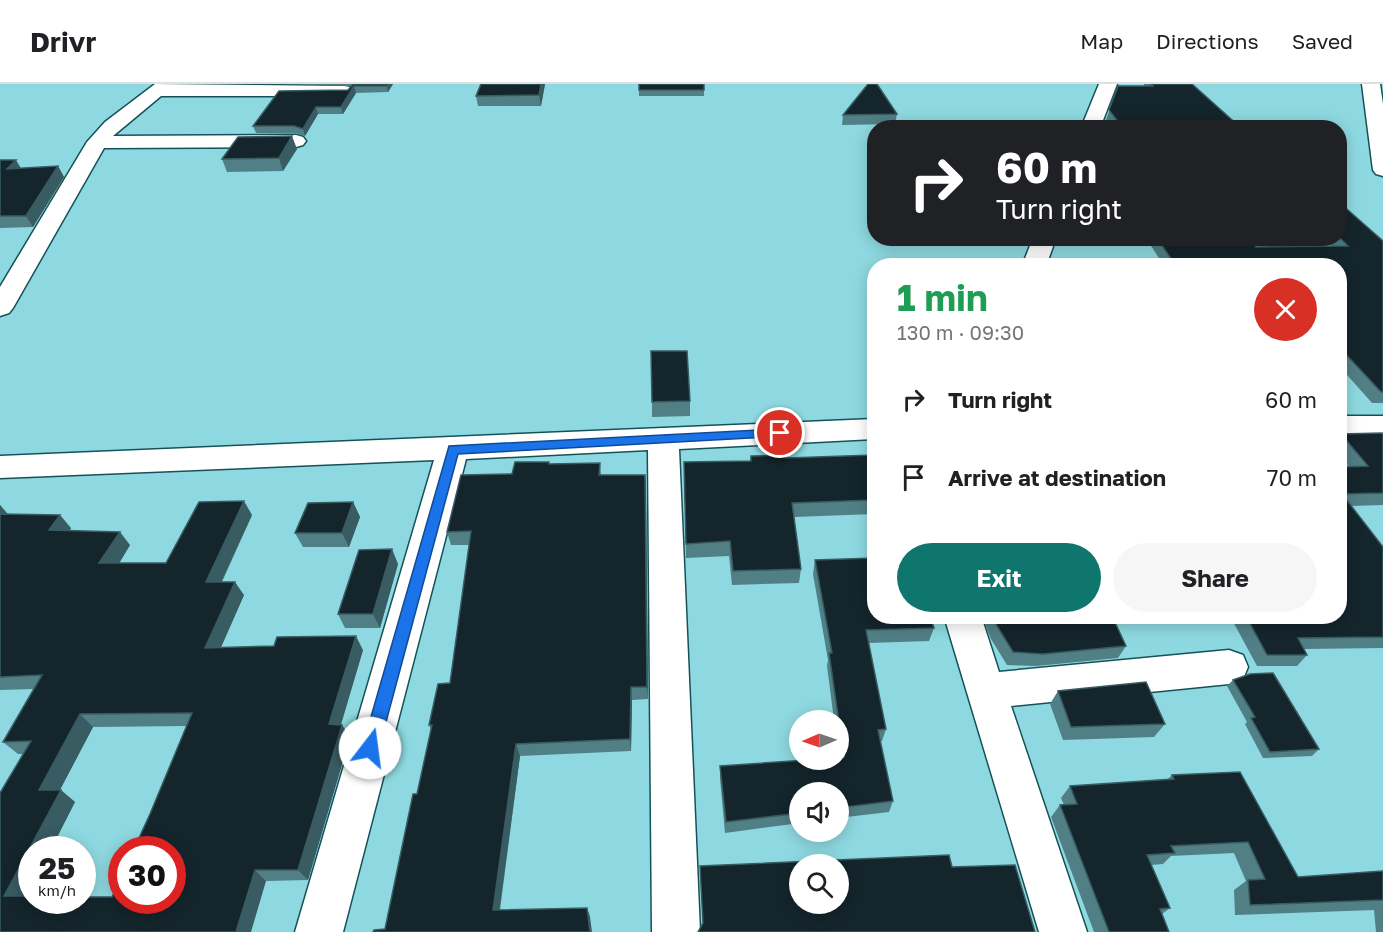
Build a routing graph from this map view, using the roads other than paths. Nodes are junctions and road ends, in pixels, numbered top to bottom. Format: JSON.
{"nodes":[{"id":1,"x":1108,"y":84,"type":"edge"},
{"id":2,"x":1371,"y":84,"type":"edge"},
{"id":3,"x":161,"y":88,"type":"edge"},
{"id":4,"x":344,"y":91,"type":"edge"},
{"id":5,"x":1093,"y":120,"type":"edge"},
{"id":6,"x":296,"y":141,"type":"dead end"},
{"id":7,"x":97,"y":142,"type":"junction"},
{"id":8,"x":1383,"y":170,"type":"edge"},
{"id":9,"x":0,"y":308,"type":"edge"},
{"id":10,"x":1347,"y":426,"type":"edge"},
{"id":11,"x":1381,"y":428,"type":"edge"},
{"id":12,"x":867,"y":429,"type":"edge"},
{"id":13,"x":663,"y":439,"type":"junction"},
{"id":14,"x":453,"y":449,"type":"junction"},
{"id":15,"x":0,"y":467,"type":"edge"},
{"id":16,"x":964,"y":624,"type":"edge"},
{"id":17,"x":1229,"y":667,"type":"dead end"},
{"id":18,"x":985,"y":691,"type":"junction"},
{"id":19,"x":319,"y":932,"type":"edge"},
{"id":20,"x":676,"y":932,"type":"edge"},
{"id":21,"x":1063,"y":932,"type":"edge"}],
"edges":[{"from":1,"to":5,"type":"street"},
{"from":2,"to":8,"type":"street"},
{"from":3,"to":4,"type":"street"},
{"from":3,"to":7,"type":"street"},
{"from":6,"to":7,"type":"street"},
{"from":7,"to":9,"type":"street"},
{"from":10,"to":11,"type":"street"},
{"from":12,"to":13,"type":"street"},
{"from":13,"to":14,"type":"street"},
{"from":13,"to":20,"type":"street"},
{"from":14,"to":15,"type":"street"},
{"from":14,"to":19,"type":"street"},
{"from":16,"to":18,"type":"street"},
{"from":17,"to":18,"type":"street"},
{"from":18,"to":21,"type":"street"}]}
